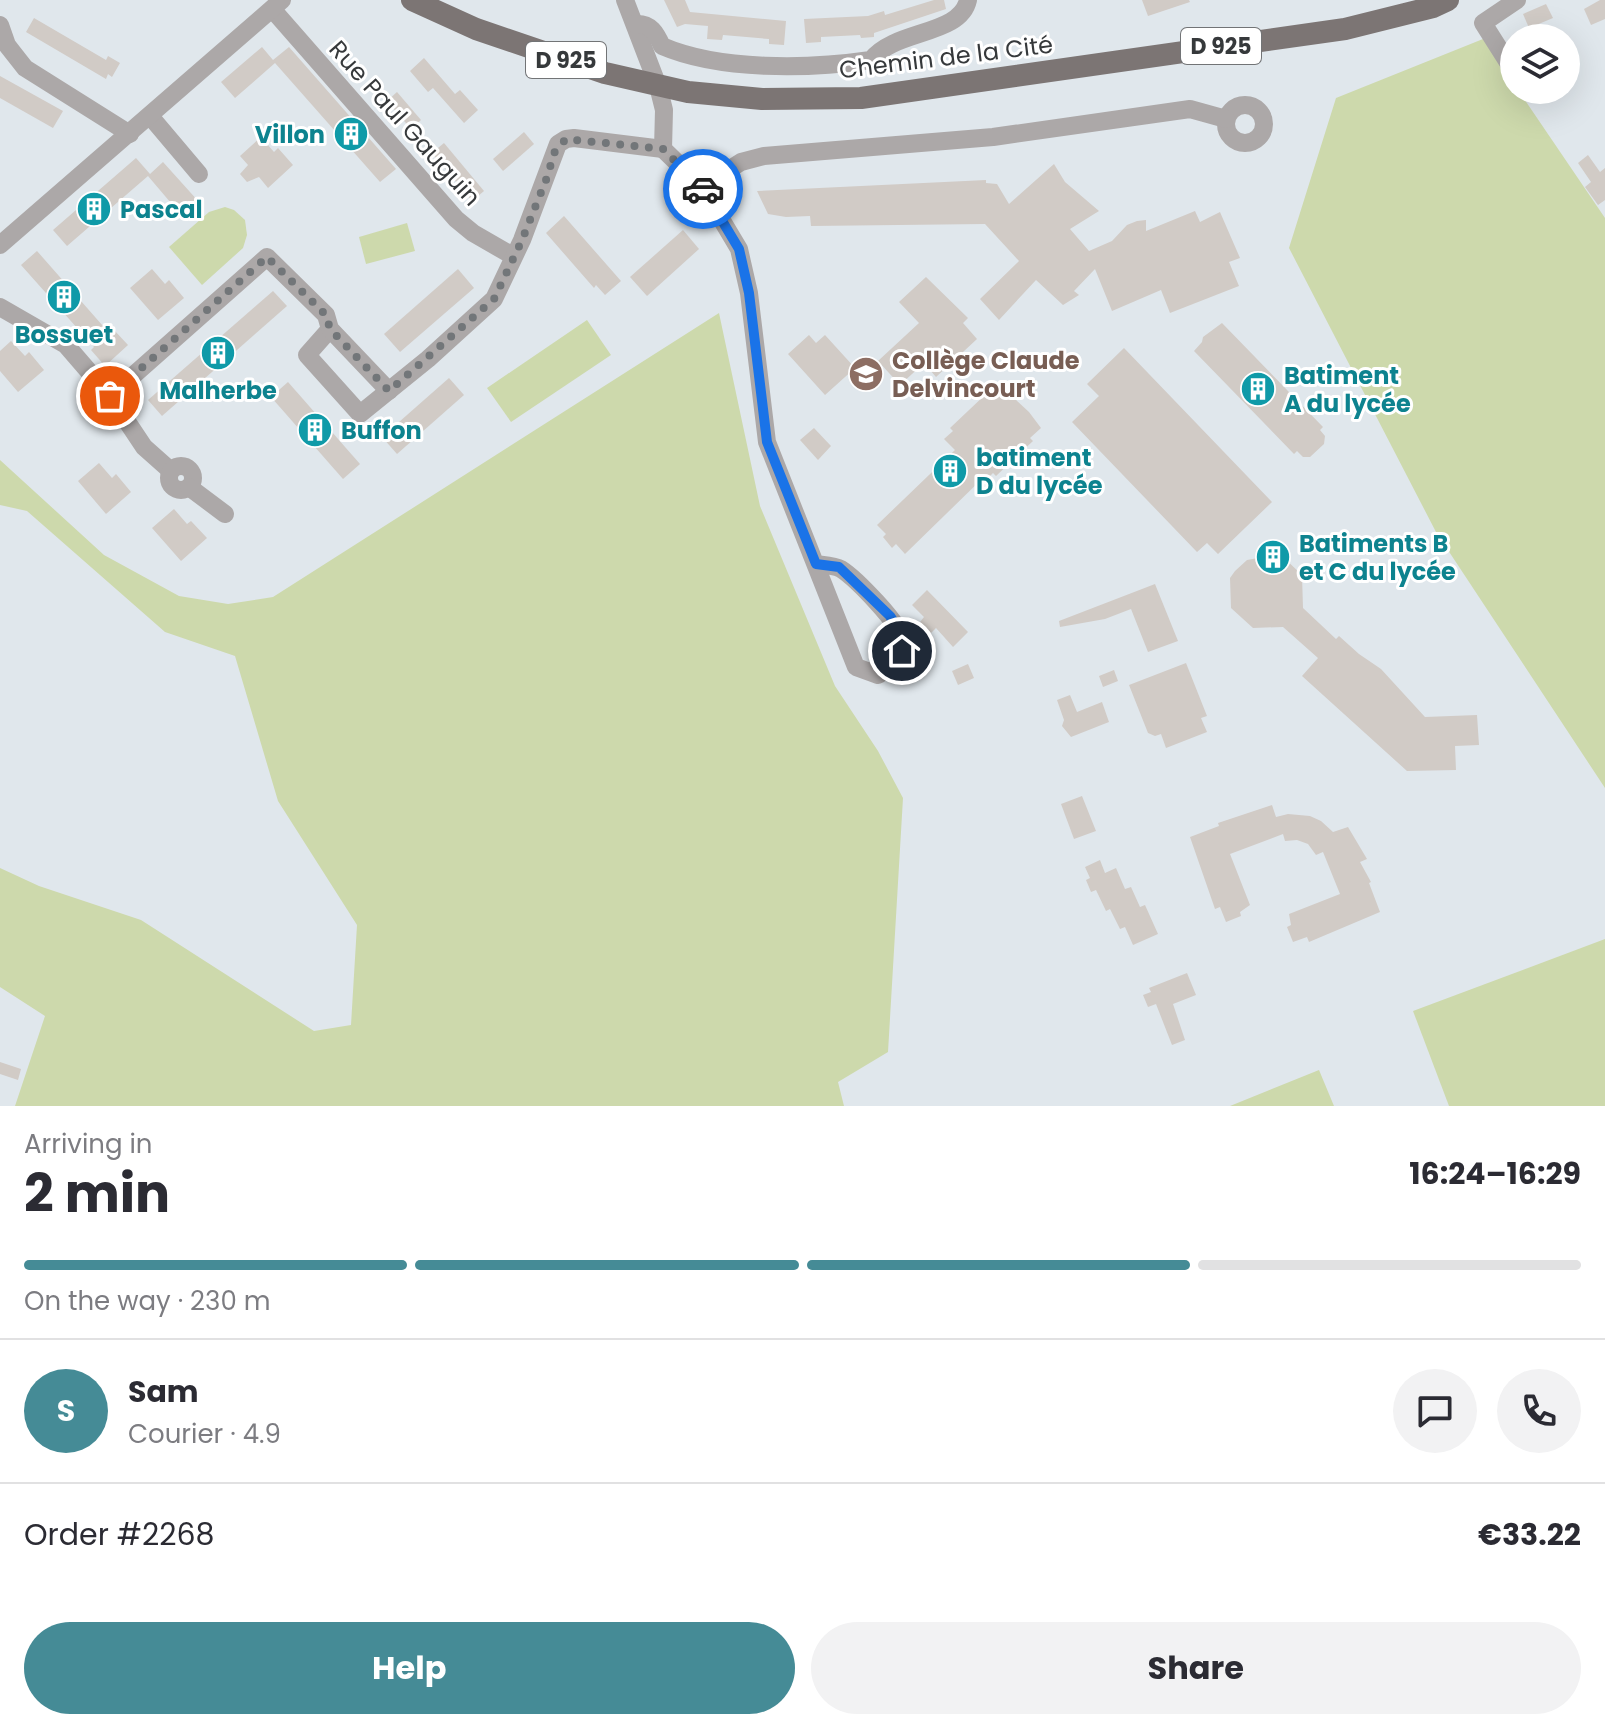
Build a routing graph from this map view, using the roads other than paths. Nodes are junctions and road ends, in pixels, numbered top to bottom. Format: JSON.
{"nodes":[{"id":1,"x":412,"y":0,"type":"edge"},
{"id":2,"x":625,"y":0,"type":"edge"},
{"id":3,"x":968,"y":0,"type":"edge"},
{"id":4,"x":1448,"y":0,"type":"edge"},
{"id":5,"x":1517,"y":0,"type":"edge"},
{"id":6,"x":277,"y":5,"type":"edge"},
{"id":7,"x":635,"y":24,"type":"junction"},
{"id":8,"x":0,"y":25,"type":"edge"},
{"id":9,"x":1500,"y":50,"type":"edge"},
{"id":10,"x":658,"y":86,"type":"junction"},
{"id":11,"x":150,"y":116,"type":"junction"},
{"id":12,"x":1226,"y":119,"type":"dead end"},
{"id":13,"x":130,"y":134,"type":"junction"},
{"id":14,"x":663,"y":149,"type":"junction"},
{"id":15,"x":199,"y":174,"type":"dead end"},
{"id":16,"x":702,"y":187,"type":"junction"},
{"id":17,"x":0,"y":245,"type":"edge"},
{"id":18,"x":513,"y":256,"type":"junction"},
{"id":19,"x":0,"y":307,"type":"edge"},
{"id":20,"x":330,"y":329,"type":"junction"},
{"id":21,"x":389,"y":391,"type":"junction"},
{"id":22,"x":110,"y":396,"type":"junction"},
{"id":23,"x":225,"y":514,"type":"dead end"},
{"id":24,"x":816,"y":564,"type":"junction"}],
"edges":[{"from":1,"to":10,"type":"main road","name":"Chemin de la Cité","number":"D 925"},
{"from":2,"to":7,"type":"street"},
{"from":3,"to":7,"type":"street","name":"Chemin de la Cité"},
{"from":4,"to":10,"type":"main road","name":"Chemin de la Cité","number":"D 925"},
{"from":5,"to":9,"type":"street"},
{"from":6,"to":11,"type":"street"},
{"from":6,"to":18,"type":"street","name":"Rue Paul Gauguin"},
{"from":7,"to":10,"type":"street"},
{"from":8,"to":13,"type":"street"},
{"from":10,"to":14,"type":"street"},
{"from":11,"to":13,"type":"street"},
{"from":11,"to":15,"type":"street"},
{"from":12,"to":16,"type":"street"},
{"from":13,"to":17,"type":"street"},
{"from":14,"to":16,"type":"street"},
{"from":14,"to":18,"type":"street"},
{"from":16,"to":24,"type":"street"},
{"from":18,"to":21,"type":"street"},
{"from":19,"to":22,"type":"street"},
{"from":20,"to":21,"type":"street"},
{"from":20,"to":21,"type":"street"},
{"from":20,"to":22,"type":"street"},
{"from":22,"to":23,"type":"street"},
{"from":24,"to":24,"type":"street"}]}
